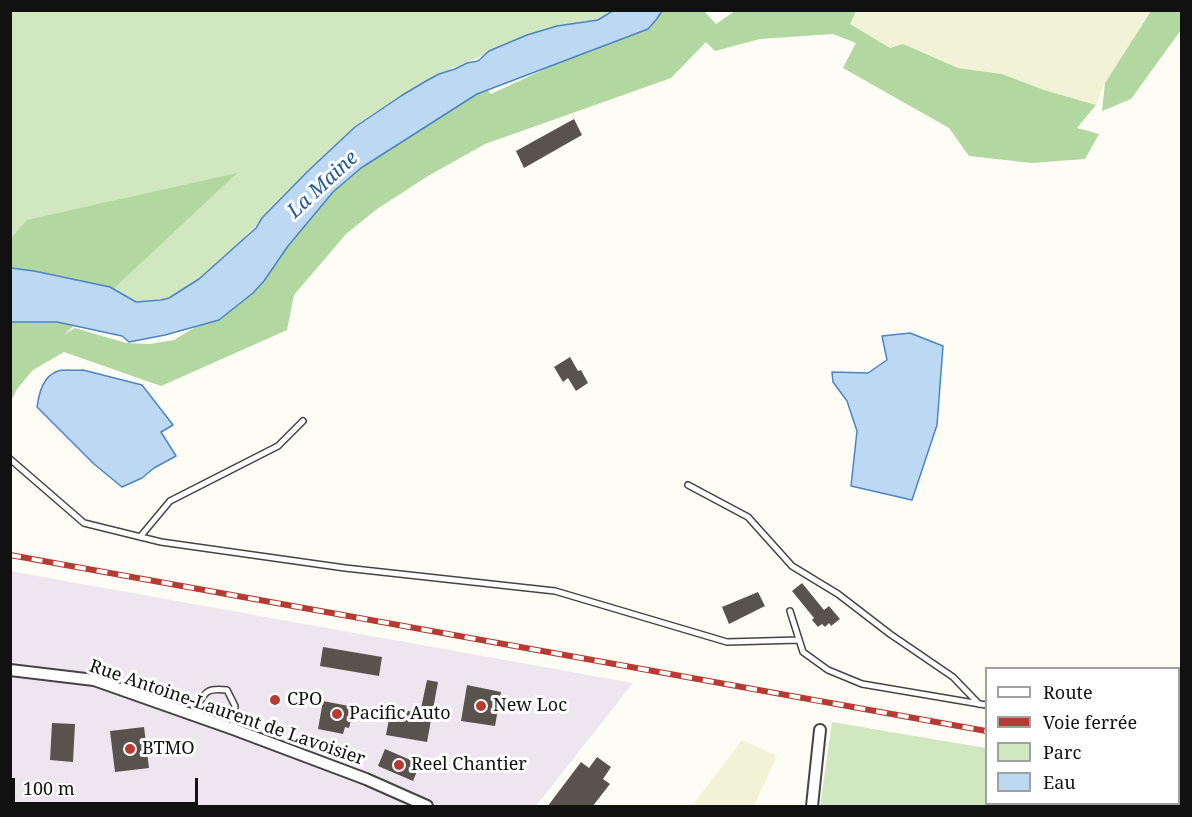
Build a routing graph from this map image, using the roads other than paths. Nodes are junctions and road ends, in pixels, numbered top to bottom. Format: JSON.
{"nodes":[{"id":1,"x":303,"y":421,"type":"dead end"},
{"id":2,"x":10,"y":459,"type":"edge"},
{"id":3,"x":688,"y":485,"type":"dead end"},
{"id":4,"x":140,"y":537,"type":"junction"},
{"id":5,"x":790,"y":611,"type":"dead end"},
{"id":6,"x":799,"y":640,"type":"junction"},
{"id":7,"x":10,"y":670,"type":"edge"},
{"id":8,"x":979,"y":704,"type":"junction"},
{"id":9,"x":985,"y":705,"type":"edge"},
{"id":10,"x":204,"y":719,"type":"junction"},
{"id":11,"x":233,"y":729,"type":"junction"},
{"id":12,"x":820,"y":730,"type":"dead end"},
{"id":13,"x":427,"y":807,"type":"edge"},
{"id":14,"x":812,"y":807,"type":"edge"}],
"edges":[{"from":1,"to":4,"type":"lane"},
{"from":2,"to":4,"type":"lane"},
{"from":3,"to":8,"type":"lane"},
{"from":4,"to":6,"type":"lane"},
{"from":5,"to":6,"type":"lane"},
{"from":6,"to":8,"type":"lane"},
{"from":7,"to":10,"type":"street","name":"Rue Antoine-Laurent de Lavoisier"},
{"from":8,"to":9,"type":"lane"},
{"from":10,"to":11,"type":"street","name":"Rue Antoine-Laurent de Lavoisier"},
{"from":10,"to":11,"type":"lane"},
{"from":11,"to":13,"type":"street","name":"Rue Antoine-Laurent de Lavoisier"},
{"from":12,"to":14,"type":"street"}]}
